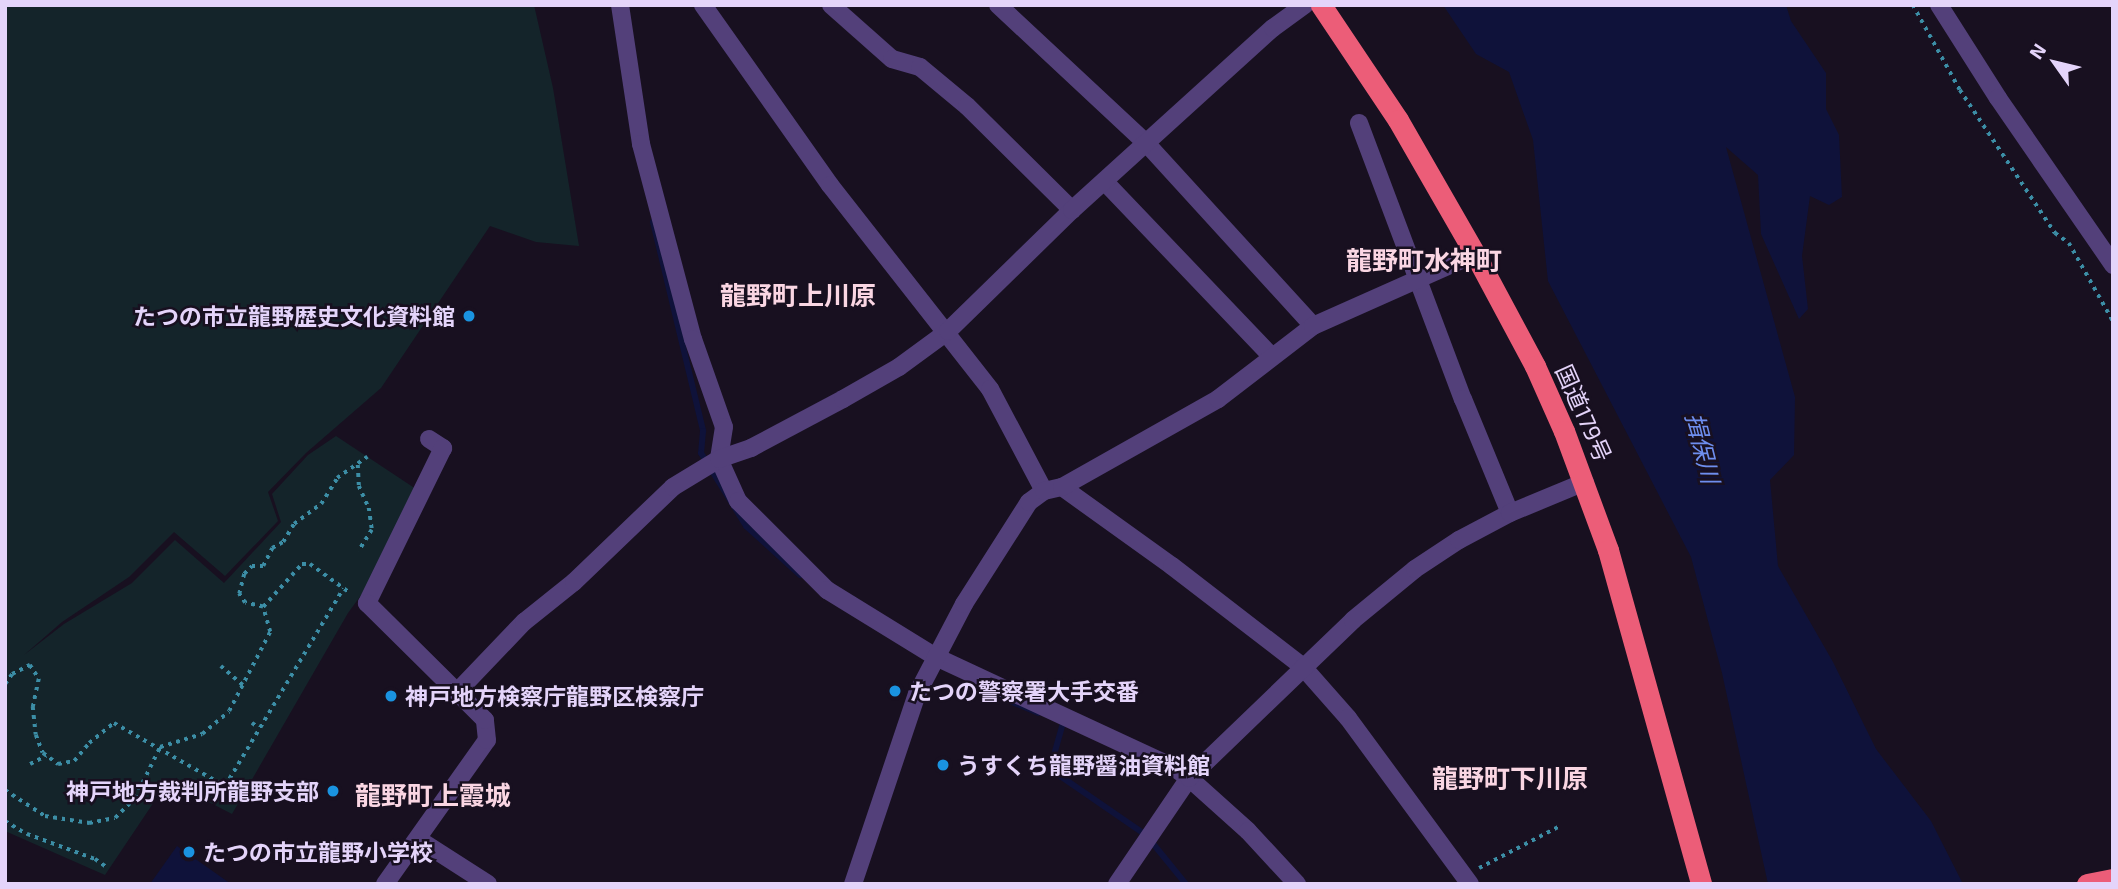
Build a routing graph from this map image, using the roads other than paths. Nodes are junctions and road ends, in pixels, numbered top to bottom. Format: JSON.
{"nodes":[{"id":1,"x":620,"y":5,"type":"edge"},
{"id":2,"x":703,"y":5,"type":"edge"},
{"id":3,"x":831,"y":5,"type":"edge"},
{"id":4,"x":998,"y":5,"type":"edge"},
{"id":5,"x":1305,"y":5,"type":"edge"},
{"id":6,"x":1321,"y":5,"type":"edge"},
{"id":7,"x":1939,"y":5,"type":"edge"},
{"id":8,"x":1359,"y":123,"type":"dead end"},
{"id":9,"x":1147,"y":144,"type":"junction"},
{"id":10,"x":1105,"y":181,"type":"junction"},
{"id":11,"x":1072,"y":210,"type":"junction"},
{"id":12,"x":1475,"y":254,"type":"junction"},
{"id":13,"x":2113,"y":265,"type":"edge"},
{"id":14,"x":1417,"y":280,"type":"junction"},
{"id":15,"x":1313,"y":326,"type":"junction"},
{"id":16,"x":948,"y":331,"type":"junction"},
{"id":17,"x":1271,"y":356,"type":"junction"},
{"id":18,"x":429,"y":439,"type":"dead end"},
{"id":19,"x":719,"y":459,"type":"junction"},
{"id":20,"x":1585,"y":482,"type":"junction"},
{"id":21,"x":1062,"y":487,"type":"junction"},
{"id":22,"x":1044,"y":491,"type":"junction"},
{"id":23,"x":1510,"y":513,"type":"junction"},
{"id":24,"x":933,"y":662,"type":"junction"},
{"id":25,"x":1303,"y":667,"type":"junction"},
{"id":26,"x":457,"y":692,"type":"junction"},
{"id":27,"x":1189,"y":778,"type":"junction"},
{"id":28,"x":418,"y":839,"type":"junction"},
{"id":29,"x":2113,"y":879,"type":"edge"},
{"id":30,"x":1468,"y":881,"type":"edge"},
{"id":31,"x":384,"y":884,"type":"edge"},
{"id":32,"x":488,"y":884,"type":"edge"},
{"id":33,"x":853,"y":884,"type":"edge"},
{"id":34,"x":1117,"y":884,"type":"edge"},
{"id":35,"x":1297,"y":884,"type":"edge"},
{"id":36,"x":1701,"y":884,"type":"edge"},
{"id":37,"x":2087,"y":884,"type":"edge"}],
"edges":[{"from":1,"to":19,"type":"street"},
{"from":2,"to":16,"type":"street"},
{"from":3,"to":11,"type":"street"},
{"from":4,"to":9,"type":"street"},
{"from":5,"to":9,"type":"street"},
{"from":6,"to":12,"type":"highway","name":"国道179号"},
{"from":7,"to":13,"type":"street"},
{"from":8,"to":14,"type":"street"},
{"from":9,"to":10,"type":"street"},
{"from":9,"to":15,"type":"street"},
{"from":10,"to":11,"type":"street"},
{"from":10,"to":17,"type":"street"},
{"from":11,"to":16,"type":"street"},
{"from":12,"to":14,"type":"street"},
{"from":12,"to":20,"type":"highway","name":"国道179号"},
{"from":14,"to":15,"type":"street"},
{"from":14,"to":23,"type":"street"},
{"from":15,"to":17,"type":"street"},
{"from":16,"to":19,"type":"street"},
{"from":16,"to":22,"type":"street"},
{"from":17,"to":21,"type":"street"},
{"from":18,"to":26,"type":"street"},
{"from":19,"to":24,"type":"street"},
{"from":19,"to":26,"type":"street"},
{"from":20,"to":23,"type":"street"},
{"from":20,"to":36,"type":"highway","name":"国道179号"},
{"from":21,"to":22,"type":"street"},
{"from":21,"to":25,"type":"street"},
{"from":22,"to":24,"type":"street"},
{"from":23,"to":25,"type":"street"},
{"from":24,"to":27,"type":"street"},
{"from":24,"to":33,"type":"street"},
{"from":25,"to":27,"type":"street"},
{"from":25,"to":30,"type":"street"},
{"from":26,"to":28,"type":"street"},
{"from":27,"to":34,"type":"street"},
{"from":27,"to":35,"type":"street"},
{"from":28,"to":31,"type":"street"},
{"from":28,"to":32,"type":"street"},
{"from":29,"to":37,"type":"highway"}]}
